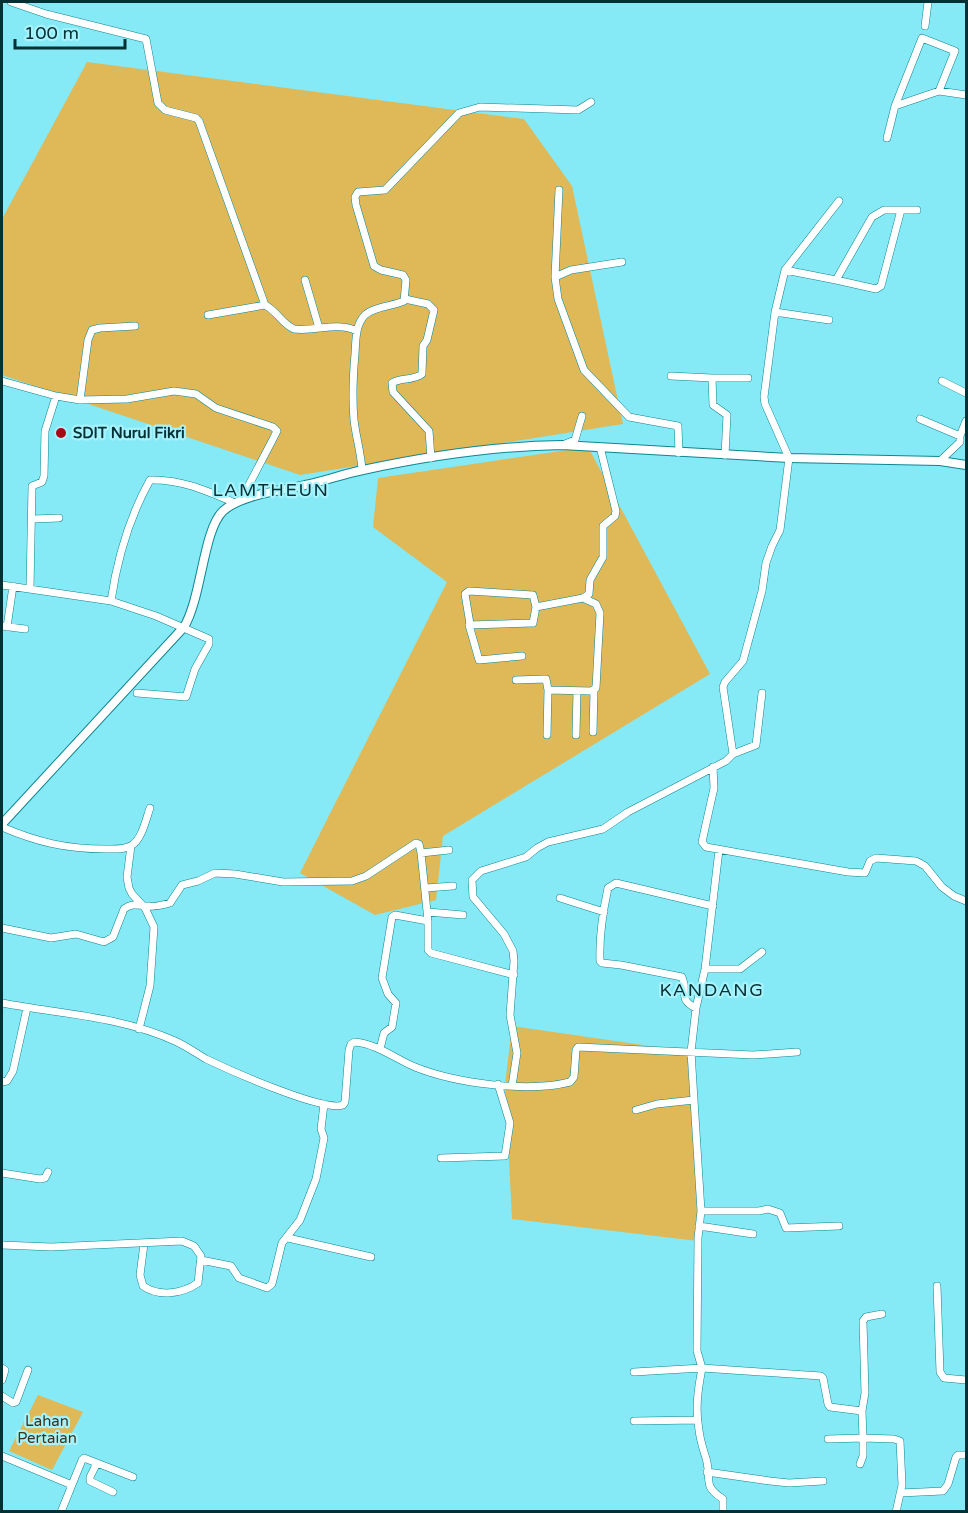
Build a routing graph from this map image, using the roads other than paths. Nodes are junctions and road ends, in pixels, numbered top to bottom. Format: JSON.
{"nodes":[{"id":1,"x":11,"y":2,"type":"edge"},
{"id":2,"x":928,"y":2,"type":"edge"},
{"id":3,"x":925,"y":26,"type":"dead end"},
{"id":4,"x":939,"y":91,"type":"junction"},
{"id":5,"x":966,"y":95,"type":"edge"},
{"id":6,"x":591,"y":102,"type":"dead end"},
{"id":7,"x":895,"y":106,"type":"junction"},
{"id":8,"x":887,"y":138,"type":"dead end"},
{"id":9,"x":559,"y":190,"type":"dead end"},
{"id":10,"x":839,"y":201,"type":"dead end"},
{"id":11,"x":901,"y":210,"type":"junction"},
{"id":12,"x":917,"y":210,"type":"dead end"},
{"id":13,"x":622,"y":262,"type":"dead end"},
{"id":14,"x":785,"y":270,"type":"junction"},
{"id":15,"x":555,"y":277,"type":"junction"},
{"id":16,"x":305,"y":280,"type":"dead end"},
{"id":17,"x":836,"y":280,"type":"junction"},
{"id":18,"x":405,"y":299,"type":"junction"},
{"id":19,"x":265,"y":305,"type":"junction"},
{"id":20,"x":775,"y":312,"type":"junction"},
{"id":21,"x":208,"y":315,"type":"dead end"},
{"id":22,"x":829,"y":320,"type":"dead end"},
{"id":23,"x":135,"y":326,"type":"dead end"},
{"id":24,"x":320,"y":328,"type":"junction"},
{"id":25,"x":357,"y":331,"type":"junction"},
{"id":26,"x":671,"y":376,"type":"dead end"},
{"id":27,"x":712,"y":378,"type":"junction"},
{"id":28,"x":748,"y":378,"type":"dead end"},
{"id":29,"x":2,"y":381,"type":"edge"},
{"id":30,"x":942,"y":381,"type":"dead end"},
{"id":31,"x":966,"y":393,"type":"edge"},
{"id":32,"x":56,"y":396,"type":"junction"},
{"id":33,"x":80,"y":400,"type":"junction"},
{"id":34,"x":582,"y":416,"type":"dead end"},
{"id":35,"x":920,"y":418,"type":"dead end"},
{"id":36,"x":966,"y":421,"type":"edge"},
{"id":37,"x":960,"y":436,"type":"junction"},
{"id":38,"x":562,"y":445,"type":"junction"},
{"id":39,"x":600,"y":447,"type":"junction"},
{"id":40,"x":679,"y":453,"type":"junction"},
{"id":41,"x":725,"y":455,"type":"junction"},
{"id":42,"x":431,"y":458,"type":"junction"},
{"id":43,"x":789,"y":458,"type":"junction"},
{"id":44,"x":940,"y":461,"type":"junction"},
{"id":45,"x":966,"y":465,"type":"edge"},
{"id":46,"x":362,"y":470,"type":"junction"},
{"id":47,"x":238,"y":501,"type":"junction"},
{"id":48,"x":59,"y":518,"type":"dead end"},
{"id":49,"x":33,"y":519,"type":"junction"},
{"id":50,"x":2,"y":585,"type":"edge"},
{"id":51,"x":13,"y":586,"type":"junction"},
{"id":52,"x":30,"y":589,"type":"junction"},
{"id":53,"x":583,"y":598,"type":"junction"},
{"id":54,"x":111,"y":601,"type":"junction"},
{"id":55,"x":536,"y":607,"type":"junction"},
{"id":56,"x":470,"y":624,"type":"junction"},
{"id":57,"x":4,"y":627,"type":"edge"},
{"id":58,"x":184,"y":627,"type":"junction"},
{"id":59,"x":25,"y":629,"type":"dead end"},
{"id":60,"x":522,"y":656,"type":"dead end"},
{"id":61,"x":516,"y":680,"type":"dead end"},
{"id":62,"x":548,"y":690,"type":"junction"},
{"id":63,"x":594,"y":690,"type":"junction"},
{"id":64,"x":577,"y":691,"type":"junction"},
{"id":65,"x":137,"y":693,"type":"dead end"},
{"id":66,"x":762,"y":693,"type":"dead end"},
{"id":67,"x":593,"y":732,"type":"dead end"},
{"id":68,"x":546,"y":735,"type":"dead end"},
{"id":69,"x":576,"y":735,"type":"dead end"},
{"id":70,"x":733,"y":754,"type":"junction"},
{"id":71,"x":713,"y":767,"type":"junction"},
{"id":72,"x":150,"y":808,"type":"dead end"},
{"id":73,"x":2,"y":826,"type":"edge"},
{"id":74,"x":131,"y":846,"type":"junction"},
{"id":75,"x":449,"y":850,"type":"dead end"},
{"id":76,"x":718,"y":850,"type":"junction"},
{"id":77,"x":421,"y":854,"type":"junction"},
{"id":78,"x":453,"y":886,"type":"dead end"},
{"id":79,"x":426,"y":888,"type":"junction"},
{"id":80,"x":560,"y":898,"type":"dead end"},
{"id":81,"x":966,"y":900,"type":"edge"},
{"id":82,"x":142,"y":906,"type":"junction"},
{"id":83,"x":713,"y":906,"type":"junction"},
{"id":84,"x":428,"y":912,"type":"junction"},
{"id":85,"x":604,"y":912,"type":"junction"},
{"id":86,"x":463,"y":915,"type":"dead end"},
{"id":87,"x":428,"y":921,"type":"junction"},
{"id":88,"x":2,"y":928,"type":"edge"},
{"id":89,"x":762,"y":952,"type":"dead end"},
{"id":90,"x":705,"y":969,"type":"junction"},
{"id":91,"x":513,"y":975,"type":"junction"},
{"id":92,"x":2,"y":1003,"type":"edge"},
{"id":93,"x":27,"y":1008,"type":"junction"},
{"id":94,"x":696,"y":1008,"type":"junction"},
{"id":95,"x":139,"y":1029,"type":"junction"},
{"id":96,"x":380,"y":1049,"type":"junction"},
{"id":97,"x":691,"y":1052,"type":"junction"},
{"id":98,"x":797,"y":1052,"type":"dead end"},
{"id":99,"x":2,"y":1082,"type":"edge"},
{"id":100,"x":498,"y":1084,"type":"junction"},
{"id":101,"x":512,"y":1086,"type":"junction"},
{"id":102,"x":694,"y":1100,"type":"junction"},
{"id":103,"x":324,"y":1104,"type":"junction"},
{"id":104,"x":636,"y":1110,"type":"dead end"},
{"id":105,"x":441,"y":1158,"type":"dead end"},
{"id":106,"x":48,"y":1172,"type":"dead end"},
{"id":107,"x":2,"y":1173,"type":"edge"},
{"id":108,"x":701,"y":1211,"type":"junction"},
{"id":109,"x":699,"y":1226,"type":"junction"},
{"id":110,"x":839,"y":1226,"type":"dead end"},
{"id":111,"x":753,"y":1234,"type":"dead end"},
{"id":112,"x":288,"y":1238,"type":"junction"},
{"id":113,"x":144,"y":1244,"type":"junction"},
{"id":114,"x":2,"y":1245,"type":"edge"},
{"id":115,"x":371,"y":1257,"type":"dead end"},
{"id":116,"x":201,"y":1260,"type":"junction"},
{"id":117,"x":937,"y":1286,"type":"dead end"},
{"id":118,"x":882,"y":1314,"type":"dead end"},
{"id":119,"x":2,"y":1368,"type":"edge"},
{"id":120,"x":702,"y":1368,"type":"junction"},
{"id":121,"x":28,"y":1370,"type":"dead end"},
{"id":122,"x":634,"y":1372,"type":"dead end"},
{"id":123,"x":2,"y":1380,"type":"edge"},
{"id":124,"x":966,"y":1380,"type":"edge"},
{"id":125,"x":2,"y":1396,"type":"edge"},
{"id":126,"x":862,"y":1410,"type":"junction"},
{"id":127,"x":698,"y":1420,"type":"junction"},
{"id":128,"x":634,"y":1421,"type":"dead end"},
{"id":129,"x":828,"y":1438,"type":"dead end"},
{"id":130,"x":863,"y":1438,"type":"junction"},
{"id":131,"x":966,"y":1455,"type":"edge"},
{"id":132,"x":2,"y":1456,"type":"edge"},
{"id":133,"x":97,"y":1463,"type":"junction"},
{"id":134,"x":860,"y":1464,"type":"dead end"},
{"id":135,"x":707,"y":1472,"type":"junction"},
{"id":136,"x":133,"y":1477,"type":"dead end"},
{"id":137,"x":823,"y":1481,"type":"dead end"},
{"id":138,"x":72,"y":1485,"type":"junction"},
{"id":139,"x":113,"y":1492,"type":"dead end"},
{"id":140,"x":900,"y":1493,"type":"junction"},
{"id":141,"x":61,"y":1512,"type":"edge"},
{"id":142,"x":723,"y":1512,"type":"edge"},
{"id":143,"x":896,"y":1512,"type":"edge"}],
"edges":[{"from":1,"to":19,"type":"street"},
{"from":2,"to":3,"type":"street"},
{"from":4,"to":5,"type":"street"},
{"from":4,"to":7,"type":"street"},
{"from":4,"to":7,"type":"street"},
{"from":6,"to":18,"type":"street"},
{"from":7,"to":8,"type":"street"},
{"from":9,"to":15,"type":"street"},
{"from":10,"to":14,"type":"street"},
{"from":11,"to":12,"type":"street"},
{"from":11,"to":17,"type":"street"},
{"from":11,"to":17,"type":"street"},
{"from":13,"to":15,"type":"street"},
{"from":14,"to":17,"type":"street"},
{"from":14,"to":20,"type":"street"},
{"from":15,"to":40,"type":"street"},
{"from":16,"to":24,"type":"street"},
{"from":18,"to":25,"type":"street"},
{"from":18,"to":42,"type":"street"},
{"from":19,"to":21,"type":"street"},
{"from":19,"to":24,"type":"street"},
{"from":20,"to":22,"type":"street"},
{"from":20,"to":43,"type":"street"},
{"from":23,"to":33,"type":"street"},
{"from":24,"to":25,"type":"street"},
{"from":25,"to":46,"type":"street"},
{"from":26,"to":27,"type":"street"},
{"from":27,"to":28,"type":"street"},
{"from":27,"to":41,"type":"street"},
{"from":29,"to":32,"type":"street"},
{"from":30,"to":31,"type":"street"},
{"from":32,"to":33,"type":"street"},
{"from":32,"to":49,"type":"street"},
{"from":33,"to":47,"type":"street"},
{"from":34,"to":38,"type":"street"},
{"from":35,"to":37,"type":"street"},
{"from":36,"to":37,"type":"street"},
{"from":37,"to":44,"type":"street"},
{"from":38,"to":39,"type":"street"},
{"from":38,"to":42,"type":"street"},
{"from":39,"to":40,"type":"street"},
{"from":39,"to":53,"type":"street"},
{"from":40,"to":41,"type":"street"},
{"from":41,"to":43,"type":"street"},
{"from":42,"to":46,"type":"street"},
{"from":43,"to":44,"type":"street"},
{"from":43,"to":70,"type":"street"},
{"from":44,"to":45,"type":"street"},
{"from":46,"to":47,"type":"street"},
{"from":47,"to":54,"type":"street"},
{"from":47,"to":58,"type":"street"},
{"from":48,"to":49,"type":"street"},
{"from":49,"to":52,"type":"street"},
{"from":50,"to":51,"type":"street"},
{"from":51,"to":52,"type":"street"},
{"from":51,"to":57,"type":"street"},
{"from":52,"to":54,"type":"street"},
{"from":53,"to":55,"type":"street"},
{"from":53,"to":63,"type":"street"},
{"from":54,"to":58,"type":"street"},
{"from":55,"to":56,"type":"street"},
{"from":55,"to":56,"type":"street"},
{"from":56,"to":60,"type":"street"},
{"from":57,"to":59,"type":"street"},
{"from":58,"to":65,"type":"street"},
{"from":58,"to":73,"type":"street"},
{"from":61,"to":62,"type":"street"},
{"from":62,"to":64,"type":"street"},
{"from":62,"to":68,"type":"street"},
{"from":63,"to":64,"type":"street"},
{"from":63,"to":67,"type":"street"},
{"from":64,"to":69,"type":"street"},
{"from":66,"to":70,"type":"street"},
{"from":70,"to":71,"type":"street"},
{"from":71,"to":76,"type":"street"},
{"from":71,"to":91,"type":"street"},
{"from":72,"to":74,"type":"street"},
{"from":73,"to":74,"type":"street"},
{"from":74,"to":82,"type":"street"},
{"from":75,"to":77,"type":"street"},
{"from":76,"to":81,"type":"street"},
{"from":76,"to":83,"type":"street"},
{"from":77,"to":79,"type":"street"},
{"from":77,"to":82,"type":"street"},
{"from":78,"to":79,"type":"street"},
{"from":79,"to":84,"type":"street"},
{"from":80,"to":85,"type":"street"},
{"from":82,"to":88,"type":"street"},
{"from":82,"to":95,"type":"street"},
{"from":83,"to":85,"type":"street"},
{"from":83,"to":90,"type":"street"},
{"from":84,"to":86,"type":"street"},
{"from":84,"to":87,"type":"street"},
{"from":85,"to":94,"type":"street"},
{"from":87,"to":91,"type":"street"},
{"from":87,"to":96,"type":"street"},
{"from":89,"to":90,"type":"street"},
{"from":90,"to":94,"type":"street"},
{"from":91,"to":101,"type":"street"},
{"from":92,"to":93,"type":"street"},
{"from":93,"to":95,"type":"street"},
{"from":93,"to":99,"type":"street"},
{"from":94,"to":97,"type":"street"},
{"from":95,"to":103,"type":"street"},
{"from":96,"to":100,"type":"street"},
{"from":96,"to":103,"type":"street"},
{"from":97,"to":98,"type":"street"},
{"from":97,"to":101,"type":"street"},
{"from":97,"to":102,"type":"street"},
{"from":100,"to":101,"type":"street"},
{"from":100,"to":105,"type":"street"},
{"from":102,"to":104,"type":"street"},
{"from":102,"to":108,"type":"street"},
{"from":103,"to":112,"type":"street"},
{"from":106,"to":107,"type":"street"},
{"from":108,"to":109,"type":"street"},
{"from":108,"to":110,"type":"street"},
{"from":109,"to":111,"type":"street"},
{"from":109,"to":120,"type":"street"},
{"from":112,"to":115,"type":"street"},
{"from":112,"to":116,"type":"street"},
{"from":113,"to":114,"type":"street"},
{"from":113,"to":116,"type":"street"},
{"from":113,"to":116,"type":"street"},
{"from":117,"to":124,"type":"street"},
{"from":118,"to":126,"type":"street"},
{"from":119,"to":123,"type":"street"},
{"from":120,"to":122,"type":"street"},
{"from":120,"to":126,"type":"street"},
{"from":120,"to":127,"type":"street"},
{"from":121,"to":125,"type":"street"},
{"from":126,"to":130,"type":"street"},
{"from":127,"to":128,"type":"street"},
{"from":127,"to":135,"type":"street"},
{"from":129,"to":130,"type":"street"},
{"from":130,"to":134,"type":"street"},
{"from":130,"to":140,"type":"street"},
{"from":131,"to":140,"type":"street"},
{"from":132,"to":138,"type":"street"},
{"from":133,"to":136,"type":"street"},
{"from":133,"to":138,"type":"street"},
{"from":133,"to":139,"type":"street"},
{"from":135,"to":137,"type":"street"},
{"from":135,"to":142,"type":"street"},
{"from":138,"to":141,"type":"street"},
{"from":140,"to":143,"type":"street"}]}
